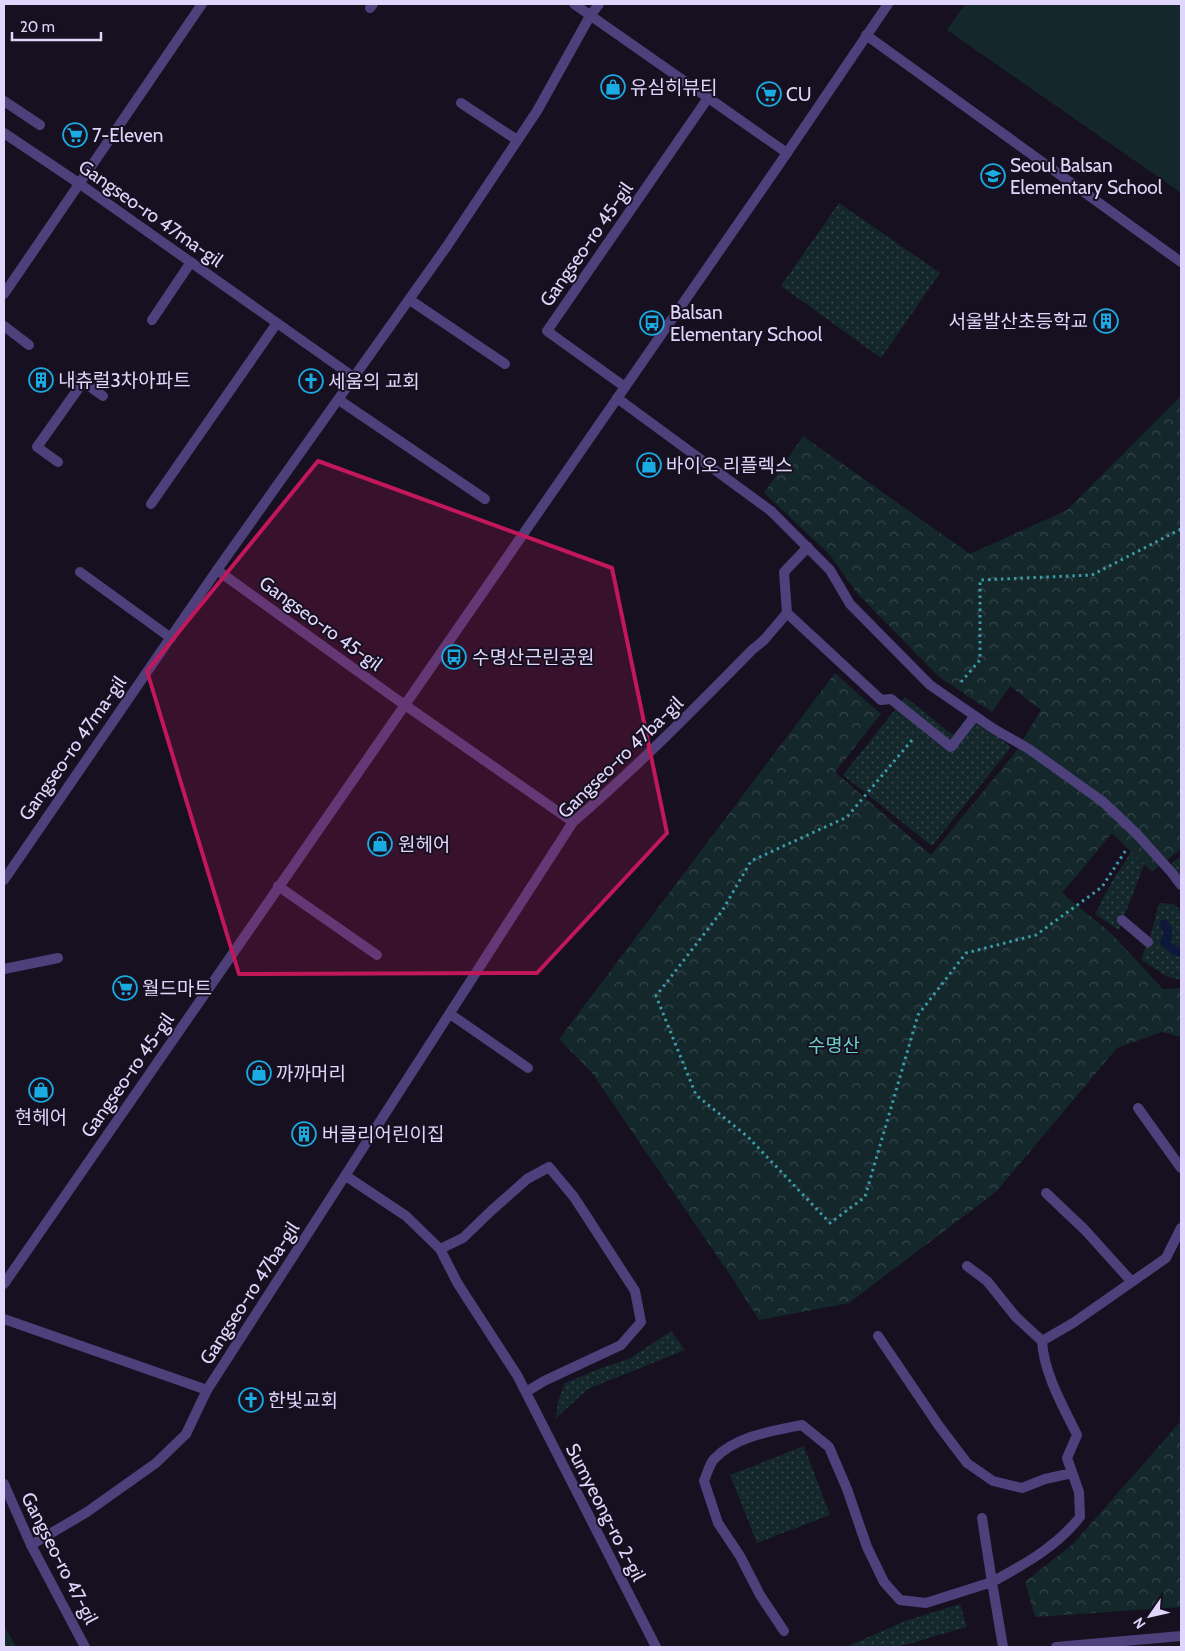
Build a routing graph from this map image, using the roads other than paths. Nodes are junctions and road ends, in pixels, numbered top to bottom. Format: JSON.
{"nodes":[{"id":1,"x":202,"y":4,"type":"edge"},
{"id":2,"x":574,"y":4,"type":"edge"},
{"id":3,"x":599,"y":4,"type":"edge"},
{"id":4,"x":888,"y":4,"type":"edge"},
{"id":5,"x":590,"y":16,"type":"junction"},
{"id":6,"x":866,"y":35,"type":"junction"},
{"id":7,"x":708,"y":98,"type":"junction"},
{"id":8,"x":4,"y":101,"type":"edge"},
{"id":9,"x":461,"y":103,"type":"dead end"},
{"id":10,"x":40,"y":125,"type":"dead end"},
{"id":11,"x":4,"y":133,"type":"edge"},
{"id":12,"x":517,"y":140,"type":"junction"},
{"id":13,"x":787,"y":153,"type":"junction"},
{"id":14,"x":80,"y":184,"type":"junction"},
{"id":15,"x":191,"y":262,"type":"junction"},
{"id":16,"x":1181,"y":262,"type":"edge"},
{"id":17,"x":4,"y":294,"type":"edge"},
{"id":18,"x":410,"y":300,"type":"junction"},
{"id":19,"x":152,"y":320,"type":"dead end"},
{"id":20,"x":277,"y":323,"type":"junction"},
{"id":21,"x":4,"y":326,"type":"edge"},
{"id":22,"x":29,"y":345,"type":"dead end"},
{"id":23,"x":505,"y":364,"type":"dead end"},
{"id":24,"x":355,"y":378,"type":"junction"},
{"id":25,"x":625,"y":387,"type":"junction"},
{"id":26,"x":103,"y":396,"type":"dead end"},
{"id":27,"x":617,"y":398,"type":"junction"},
{"id":28,"x":339,"y":400,"type":"junction"},
{"id":29,"x":58,"y":462,"type":"dead end"},
{"id":30,"x":485,"y":499,"type":"dead end"},
{"id":31,"x":151,"y":504,"type":"dead end"},
{"id":32,"x":808,"y":547,"type":"junction"},
{"id":33,"x":218,"y":570,"type":"junction"},
{"id":34,"x":80,"y":572,"type":"dead end"},
{"id":35,"x":787,"y":613,"type":"junction"},
{"id":36,"x":171,"y":638,"type":"junction"},
{"id":37,"x":404,"y":705,"type":"junction"},
{"id":38,"x":975,"y":716,"type":"junction"},
{"id":39,"x":573,"y":822,"type":"junction"},
{"id":40,"x":4,"y":880,"type":"edge"},
{"id":41,"x":1181,"y":885,"type":"edge"},
{"id":42,"x":278,"y":886,"type":"junction"},
{"id":43,"x":1122,"y":920,"type":"dead end"},
{"id":44,"x":1148,"y":942,"type":"dead end"},
{"id":45,"x":377,"y":954,"type":"dead end"},
{"id":46,"x":58,"y":958,"type":"dead end"},
{"id":47,"x":4,"y":969,"type":"edge"},
{"id":48,"x":450,"y":1014,"type":"junction"},
{"id":49,"x":528,"y":1068,"type":"dead end"},
{"id":50,"x":1138,"y":1108,"type":"dead end"},
{"id":51,"x":1181,"y":1168,"type":"edge"},
{"id":52,"x":346,"y":1176,"type":"junction"},
{"id":53,"x":1046,"y":1193,"type":"dead end"},
{"id":54,"x":1181,"y":1228,"type":"edge"},
{"id":55,"x":440,"y":1250,"type":"junction"},
{"id":56,"x":967,"y":1266,"type":"dead end"},
{"id":57,"x":1131,"y":1281,"type":"junction"},
{"id":58,"x":4,"y":1284,"type":"edge"},
{"id":59,"x":4,"y":1319,"type":"edge"},
{"id":60,"x":878,"y":1336,"type":"dead end"},
{"id":61,"x":1042,"y":1341,"type":"junction"},
{"id":62,"x":207,"y":1390,"type":"junction"},
{"id":63,"x":526,"y":1392,"type":"junction"},
{"id":64,"x":1072,"y":1473,"type":"junction"},
{"id":65,"x":4,"y":1484,"type":"edge"},
{"id":66,"x":982,"y":1518,"type":"dead end"},
{"id":67,"x":31,"y":1545,"type":"junction"},
{"id":68,"x":992,"y":1582,"type":"junction"},
{"id":69,"x":784,"y":1631,"type":"dead end"},
{"id":70,"x":1181,"y":1636,"type":"edge"},
{"id":71,"x":85,"y":1647,"type":"edge"},
{"id":72,"x":656,"y":1647,"type":"edge"},
{"id":73,"x":1004,"y":1647,"type":"edge"},
{"id":74,"x":1056,"y":1647,"type":"edge"}],
"edges":[{"from":1,"to":14,"type":"street"},
{"from":2,"to":5,"type":"street"},
{"from":3,"to":5,"type":"street","name":"Gangseo-ro 47ma-gil"},
{"from":4,"to":6,"type":"street","name":"Gangseo-ro 45-gil"},
{"from":5,"to":7,"type":"street"},
{"from":5,"to":12,"type":"street","name":"Gangseo-ro 47ma-gil"},
{"from":6,"to":13,"type":"street","name":"Gangseo-ro 45-gil"},
{"from":6,"to":16,"type":"street"},
{"from":7,"to":13,"type":"street"},
{"from":7,"to":25,"type":"street","name":"Gangseo-ro 45-gil"},
{"from":8,"to":10,"type":"street"},
{"from":9,"to":12,"type":"street"},
{"from":11,"to":14,"type":"street","name":"Gangseo-ro 47ma-gil"},
{"from":12,"to":18,"type":"street","name":"Gangseo-ro 47ma-gil"},
{"from":13,"to":25,"type":"street","name":"Gangseo-ro 45-gil"},
{"from":14,"to":15,"type":"street","name":"Gangseo-ro 47ma-gil"},
{"from":14,"to":17,"type":"street"},
{"from":15,"to":19,"type":"street"},
{"from":15,"to":20,"type":"street","name":"Gangseo-ro 47ma-gil"},
{"from":18,"to":23,"type":"street"},
{"from":18,"to":24,"type":"street","name":"Gangseo-ro 47ma-gil"},
{"from":20,"to":24,"type":"street","name":"Gangseo-ro 47ma-gil"},
{"from":20,"to":31,"type":"street"},
{"from":21,"to":22,"type":"street"},
{"from":24,"to":28,"type":"street","name":"Gangseo-ro 47ma-gil"},
{"from":25,"to":27,"type":"street","name":"Gangseo-ro 45-gil"},
{"from":26,"to":29,"type":"street"},
{"from":27,"to":32,"type":"street"},
{"from":27,"to":37,"type":"street","name":"Gangseo-ro 45-gil"},
{"from":28,"to":30,"type":"street"},
{"from":28,"to":33,"type":"street","name":"Gangseo-ro 47ma-gil"},
{"from":32,"to":35,"type":"street"},
{"from":32,"to":38,"type":"street"},
{"from":33,"to":36,"type":"street","name":"Gangseo-ro 47ma-gil"},
{"from":33,"to":37,"type":"street","name":"Gangseo-ro 45-gil"},
{"from":34,"to":36,"type":"street"},
{"from":35,"to":38,"type":"street"},
{"from":35,"to":39,"type":"street","name":"Gangseo-ro 47ba-gil"},
{"from":36,"to":40,"type":"street","name":"Gangseo-ro 47ma-gil"},
{"from":37,"to":39,"type":"street","name":"Gangseo-ro 45-gil"},
{"from":37,"to":42,"type":"street","name":"Gangseo-ro 45-gil"},
{"from":38,"to":41,"type":"street"},
{"from":39,"to":48,"type":"street","name":"Gangseo-ro 47ba-gil"},
{"from":42,"to":45,"type":"street"},
{"from":42,"to":58,"type":"street","name":"Gangseo-ro 45-gil"},
{"from":43,"to":44,"type":"street"},
{"from":46,"to":47,"type":"street"},
{"from":48,"to":49,"type":"street"},
{"from":48,"to":52,"type":"street","name":"Gangseo-ro 47ba-gil"},
{"from":50,"to":51,"type":"street"},
{"from":52,"to":55,"type":"street","name":"Sumyeong-ro 2-gil"},
{"from":52,"to":62,"type":"street","name":"Gangseo-ro 47ba-gil"},
{"from":53,"to":57,"type":"street"},
{"from":54,"to":57,"type":"street"},
{"from":55,"to":63,"type":"street","name":"Sumyeong-ro 2-gil"},
{"from":55,"to":63,"type":"street"},
{"from":56,"to":61,"type":"street"},
{"from":57,"to":61,"type":"street"},
{"from":59,"to":62,"type":"street"},
{"from":60,"to":64,"type":"street"},
{"from":61,"to":64,"type":"street"},
{"from":62,"to":67,"type":"street","name":"Gangseo-ro 47ba-gil"},
{"from":63,"to":72,"type":"street","name":"Sumyeong-ro 2-gil"},
{"from":64,"to":68,"type":"street"},
{"from":65,"to":67,"type":"street","name":"Gangseo-ro 47-gil"},
{"from":66,"to":68,"type":"street"},
{"from":67,"to":71,"type":"street","name":"Gangseo-ro 47-gil"},
{"from":68,"to":69,"type":"street"},
{"from":68,"to":73,"type":"street"},
{"from":70,"to":74,"type":"street"}]}
